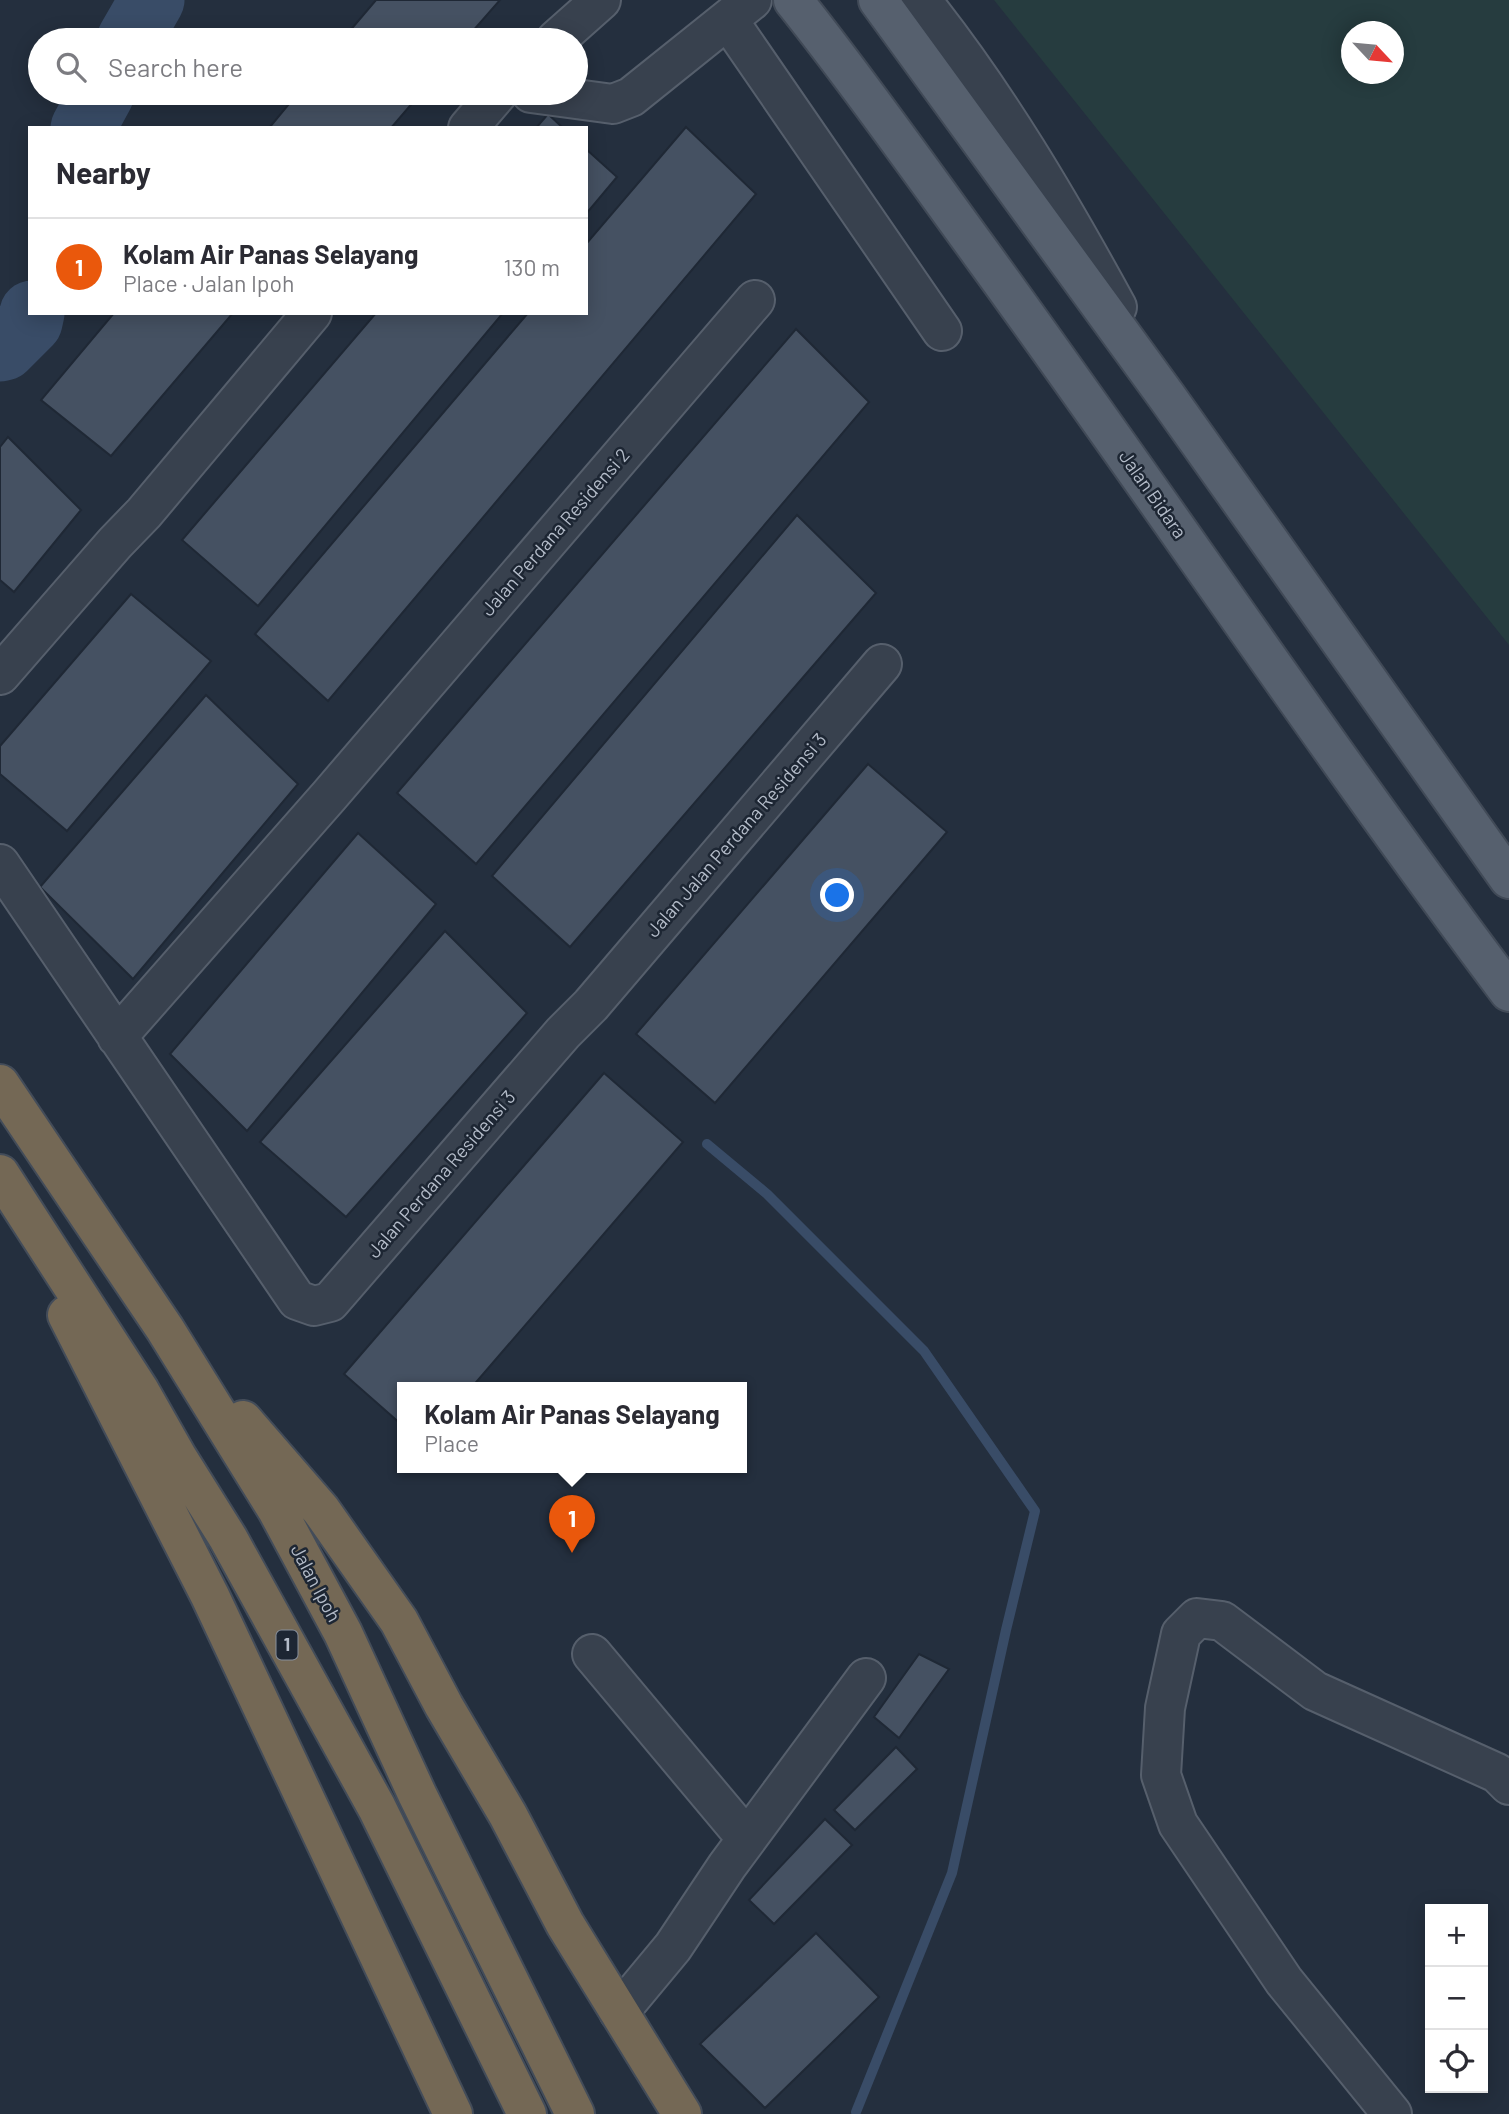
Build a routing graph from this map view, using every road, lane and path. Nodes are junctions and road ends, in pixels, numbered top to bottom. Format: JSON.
{"nodes":[{"id":1,"x":601,"y":0,"type":"edge"},
{"id":2,"x":793,"y":0,"type":"edge"},
{"id":3,"x":878,"y":0,"type":"edge"},
{"id":4,"x":920,"y":0,"type":"edge"},
{"id":5,"x":740,"y":10,"type":"edge"},
{"id":6,"x":570,"y":28,"type":"edge"},
{"id":7,"x":588,"y":101,"type":"edge"},
{"id":8,"x":488,"y":105,"type":"edge"},
{"id":9,"x":470,"y":126,"type":"edge"},
{"id":10,"x":755,"y":300,"type":"dead end"},
{"id":11,"x":310,"y":315,"type":"edge"},
{"id":12,"x":942,"y":331,"type":"dead end"},
{"id":13,"x":1167,"y":397,"type":"junction"},
{"id":14,"x":882,"y":664,"type":"dead end"},
{"id":15,"x":0,"y":676,"type":"edge"},
{"id":16,"x":0,"y":864,"type":"edge"},
{"id":17,"x":1509,"y":879,"type":"edge"},
{"id":18,"x":1509,"y":992,"type":"edge"},
{"id":19,"x":563,"y":1033,"type":"joint"},
{"id":20,"x":117,"y":1037,"type":"junction"},
{"id":21,"x":0,"y":1084,"type":"edge"},
{"id":22,"x":7,"y":1184,"type":"edge"},
{"id":23,"x":165,"y":1329,"type":"junction"},
{"id":24,"x":592,"y":1654,"type":"dead end"},
{"id":25,"x":866,"y":1678,"type":"dead end"},
{"id":26,"x":1509,"y":1785,"type":"edge"},
{"id":27,"x":747,"y":1839,"type":"junction"},
{"id":28,"x":619,"y":2012,"type":"junction"},
{"id":29,"x":453,"y":2114,"type":"edge"},
{"id":30,"x":527,"y":2114,"type":"edge"},
{"id":31,"x":575,"y":2114,"type":"edge"},
{"id":32,"x":682,"y":2114,"type":"edge"},
{"id":33,"x":1392,"y":2114,"type":"edge"}],
"edges":[{"from":1,"to":6,"type":"street"},
{"from":2,"to":18,"type":"main road","name":"Jalan Bidara"},
{"from":3,"to":13,"type":"main road"},
{"from":4,"to":13,"type":"street"},
{"from":5,"to":7,"type":"street"},
{"from":5,"to":12,"type":"street"},
{"from":8,"to":9,"type":"street"},
{"from":10,"to":20,"type":"street","name":"Jalan Perdana Residensi 2"},
{"from":11,"to":15,"type":"street"},
{"from":13,"to":17,"type":"main road"},
{"from":14,"to":19,"type":"street","name":"Jalan Jalan Perdana Residensi 3"},
{"from":16,"to":20,"type":"street"},
{"from":19,"to":20,"type":"street","name":"Jalan Perdana Residensi 3"},
{"from":21,"to":23,"type":"highway","name":"Jalan Ipoh"},
{"from":22,"to":29,"type":"highway"},
{"from":22,"to":30,"type":"highway","number":"1"},
{"from":23,"to":28,"type":"highway"},
{"from":23,"to":31,"type":"highway","name":"Jalan Ipoh"},
{"from":24,"to":27,"type":"street"},
{"from":25,"to":27,"type":"street"},
{"from":26,"to":33,"type":"street"},
{"from":27,"to":28,"type":"street"},
{"from":28,"to":32,"type":"highway"}]}
